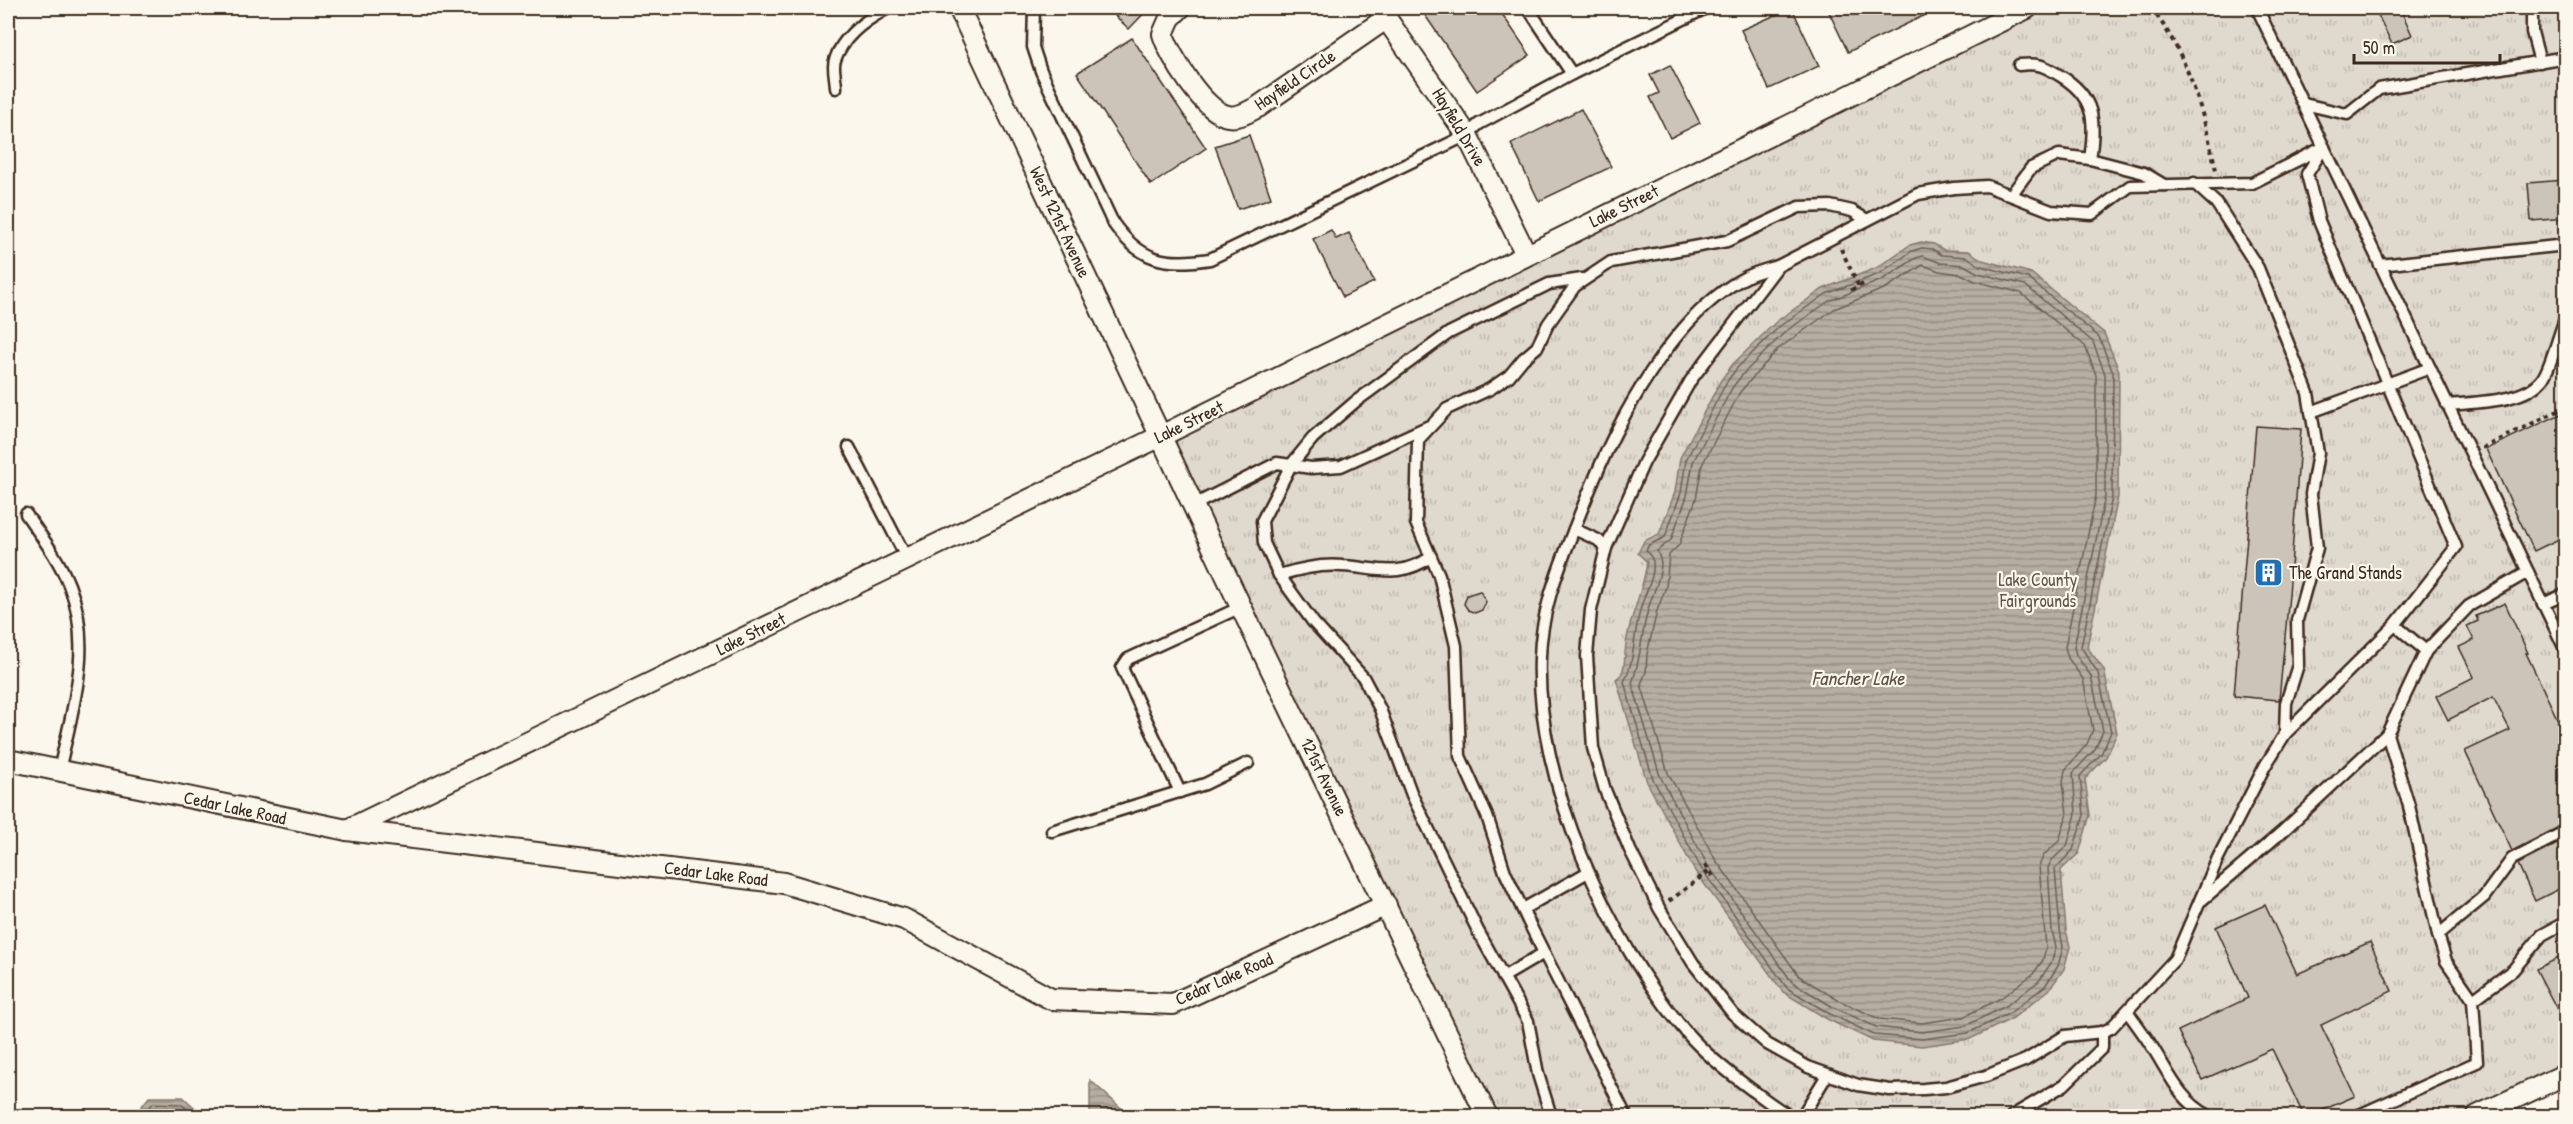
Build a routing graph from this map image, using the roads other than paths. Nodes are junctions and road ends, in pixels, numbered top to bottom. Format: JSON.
{"nodes":[{"id":1,"x":888,"y":8,"type":"edge"},
{"id":2,"x":959,"y":8,"type":"edge"},
{"id":3,"x":1034,"y":8,"type":"edge"},
{"id":4,"x":1180,"y":8,"type":"edge"},
{"id":5,"x":1528,"y":8,"type":"edge"},
{"id":6,"x":1706,"y":8,"type":"edge"},
{"id":7,"x":2027,"y":8,"type":"edge"},
{"id":8,"x":2257,"y":8,"type":"edge"},
{"id":9,"x":2532,"y":8,"type":"edge"},
{"id":10,"x":1383,"y":13,"type":"edge"},
{"id":11,"x":2565,"y":57,"type":"edge"},
{"id":12,"x":2540,"y":62,"type":"junction"},
{"id":13,"x":2019,"y":65,"type":"dead end"},
{"id":14,"x":1572,"y":74,"type":"junction"},
{"id":15,"x":836,"y":88,"type":"dead end"},
{"id":16,"x":2304,"y":104,"type":"junction"},
{"id":17,"x":1467,"y":135,"type":"junction"},
{"id":18,"x":2324,"y":147,"type":"junction"},
{"id":19,"x":2090,"y":159,"type":"junction"},
{"id":20,"x":2194,"y":183,"type":"junction"},
{"id":21,"x":2165,"y":185,"type":"junction"},
{"id":22,"x":2011,"y":195,"type":"junction"},
{"id":23,"x":1867,"y":220,"type":"junction"},
{"id":24,"x":2565,"y":245,"type":"edge"},
{"id":25,"x":1526,"y":254,"type":"junction"},
{"id":26,"x":2380,"y":265,"type":"junction"},
{"id":27,"x":1778,"y":266,"type":"junction"},
{"id":28,"x":1586,"y":279,"type":"junction"},
{"id":29,"x":2565,"y":317,"type":"edge"},
{"id":30,"x":2430,"y":368,"type":"junction"},
{"id":31,"x":2389,"y":383,"type":"junction"},
{"id":32,"x":2447,"y":405,"type":"junction"},
{"id":33,"x":2311,"y":412,"type":"junction"},
{"id":34,"x":1434,"y":423,"type":"junction"},
{"id":35,"x":1161,"y":436,"type":"junction"},
{"id":36,"x":849,"y":447,"type":"dead end"},
{"id":37,"x":1291,"y":465,"type":"junction"},
{"id":38,"x":1194,"y":505,"type":"junction"},
{"id":39,"x":26,"y":514,"type":"dead end"},
{"id":40,"x":1574,"y":529,"type":"junction"},
{"id":41,"x":1606,"y":548,"type":"junction"},
{"id":42,"x":1431,"y":557,"type":"junction"},
{"id":43,"x":907,"y":559,"type":"junction"},
{"id":44,"x":2528,"y":572,"type":"junction"},
{"id":45,"x":1279,"y":575,"type":"junction"},
{"id":46,"x":2565,"y":594,"type":"edge"},
{"id":47,"x":2543,"y":604,"type":"junction"},
{"id":48,"x":1241,"y":607,"type":"junction"},
{"id":49,"x":2395,"y":625,"type":"junction"},
{"id":50,"x":2426,"y":651,"type":"junction"},
{"id":51,"x":2565,"y":651,"type":"edge"},
{"id":52,"x":2285,"y":734,"type":"junction"},
{"id":53,"x":2387,"y":734,"type":"junction"},
{"id":54,"x":8,"y":760,"type":"edge"},
{"id":55,"x":1248,"y":763,"type":"dead end"},
{"id":56,"x":59,"y":771,"type":"junction"},
{"id":57,"x":1180,"y":792,"type":"junction"},
{"id":58,"x":347,"y":830,"type":"junction"},
{"id":59,"x":1052,"y":831,"type":"dead end"},
{"id":60,"x":2565,"y":831,"type":"edge"},
{"id":61,"x":1588,"y":872,"type":"junction"},
{"id":62,"x":2199,"y":902,"type":"junction"},
{"id":63,"x":1386,"y":905,"type":"junction"},
{"id":64,"x":1523,"y":909,"type":"junction"},
{"id":65,"x":2565,"y":922,"type":"edge"},
{"id":66,"x":2438,"y":935,"type":"junction"},
{"id":67,"x":1544,"y":953,"type":"junction"},
{"id":68,"x":1503,"y":976,"type":"junction"},
{"id":69,"x":2473,"y":1000,"type":"junction"},
{"id":70,"x":2127,"y":1011,"type":"junction"},
{"id":71,"x":2102,"y":1032,"type":"junction"},
{"id":72,"x":2565,"y":1074,"type":"edge"},
{"id":73,"x":1827,"y":1075,"type":"junction"},
{"id":74,"x":1487,"y":1116,"type":"edge"},
{"id":75,"x":1551,"y":1116,"type":"edge"},
{"id":76,"x":1626,"y":1116,"type":"edge"},
{"id":77,"x":1790,"y":1116,"type":"edge"},
{"id":78,"x":1802,"y":1116,"type":"edge"},
{"id":79,"x":2012,"y":1116,"type":"edge"},
{"id":80,"x":2209,"y":1116,"type":"edge"},
{"id":81,"x":2357,"y":1116,"type":"edge"},
{"id":82,"x":2477,"y":1116,"type":"edge"}],
"edges":[{"from":1,"to":15,"type":"lane"},
{"from":2,"to":35,"type":"street","name":"West 121st Avenue"},
{"from":3,"to":17,"type":"lane"},
{"from":4,"to":10,"type":"street","name":"Hayfield Circle"},
{"from":5,"to":14,"type":"lane"},
{"from":6,"to":14,"type":"lane"},
{"from":7,"to":25,"type":"street","name":"Lake Street"},
{"from":8,"to":16,"type":"lane"},
{"from":9,"to":12,"type":"lane"},
{"from":10,"to":17,"type":"street","name":"Hayfield Drive"},
{"from":11,"to":12,"type":"lane"},
{"from":12,"to":16,"type":"lane"},
{"from":13,"to":19,"type":"lane"},
{"from":14,"to":17,"type":"lane"},
{"from":16,"to":18,"type":"lane"},
{"from":17,"to":25,"type":"street","name":"Hayfield Drive"},
{"from":18,"to":20,"type":"lane"},
{"from":18,"to":26,"type":"lane"},
{"from":18,"to":31,"type":"lane"},
{"from":19,"to":21,"type":"lane"},
{"from":19,"to":22,"type":"lane"},
{"from":20,"to":21,"type":"lane"},
{"from":20,"to":33,"type":"lane"},
{"from":21,"to":22,"type":"lane"},
{"from":22,"to":23,"type":"lane"},
{"from":23,"to":27,"type":"lane"},
{"from":23,"to":28,"type":"lane"},
{"from":24,"to":26,"type":"lane"},
{"from":25,"to":35,"type":"street","name":"Lake Street"},
{"from":26,"to":30,"type":"lane"},
{"from":27,"to":40,"type":"lane"},
{"from":27,"to":41,"type":"lane"},
{"from":28,"to":34,"type":"lane"},
{"from":28,"to":37,"type":"lane"},
{"from":29,"to":32,"type":"lane"},
{"from":30,"to":31,"type":"lane"},
{"from":30,"to":32,"type":"lane"},
{"from":31,"to":33,"type":"lane"},
{"from":31,"to":49,"type":"lane"},
{"from":32,"to":44,"type":"lane"},
{"from":33,"to":52,"type":"lane"},
{"from":34,"to":37,"type":"lane"},
{"from":34,"to":42,"type":"lane"},
{"from":35,"to":38,"type":"street","name":"121st Avenue"},
{"from":35,"to":43,"type":"street","name":"Lake Street"},
{"from":36,"to":43,"type":"lane"},
{"from":37,"to":38,"type":"lane"},
{"from":37,"to":45,"type":"lane"},
{"from":38,"to":48,"type":"street","name":"121st Avenue"},
{"from":39,"to":56,"type":"lane"},
{"from":40,"to":41,"type":"lane"},
{"from":40,"to":61,"type":"lane"},
{"from":41,"to":73,"type":"lane"},
{"from":42,"to":45,"type":"lane"},
{"from":42,"to":64,"type":"lane"},
{"from":43,"to":58,"type":"street","name":"Lake Street"},
{"from":44,"to":47,"type":"lane"},
{"from":44,"to":50,"type":"lane"},
{"from":45,"to":68,"type":"lane"},
{"from":46,"to":47,"type":"lane"},
{"from":47,"to":51,"type":"lane"},
{"from":48,"to":57,"type":"lane"},
{"from":48,"to":63,"type":"street","name":"121st Avenue"},
{"from":49,"to":50,"type":"lane"},
{"from":49,"to":52,"type":"lane"},
{"from":50,"to":53,"type":"lane"},
{"from":52,"to":62,"type":"lane"},
{"from":53,"to":62,"type":"lane"},
{"from":53,"to":66,"type":"lane"},
{"from":54,"to":56,"type":"street","name":"Cedar Lake Road"},
{"from":55,"to":57,"type":"lane"},
{"from":56,"to":58,"type":"street","name":"Cedar Lake Road"},
{"from":57,"to":59,"type":"lane"},
{"from":58,"to":63,"type":"street","name":"Cedar Lake Road"},
{"from":60,"to":66,"type":"lane"},
{"from":61,"to":64,"type":"lane"},
{"from":61,"to":77,"type":"lane"},
{"from":62,"to":70,"type":"lane"},
{"from":63,"to":74,"type":"street","name":"121st Avenue"},
{"from":64,"to":67,"type":"lane"},
{"from":65,"to":69,"type":"lane"},
{"from":66,"to":69,"type":"lane"},
{"from":67,"to":68,"type":"lane"},
{"from":67,"to":76,"type":"lane"},
{"from":68,"to":75,"type":"lane"},
{"from":69,"to":81,"type":"lane"},
{"from":70,"to":71,"type":"lane"},
{"from":70,"to":80,"type":"lane"},
{"from":71,"to":73,"type":"lane"},
{"from":71,"to":79,"type":"lane"},
{"from":72,"to":82,"type":"street"},
{"from":73,"to":78,"type":"lane"}]}
